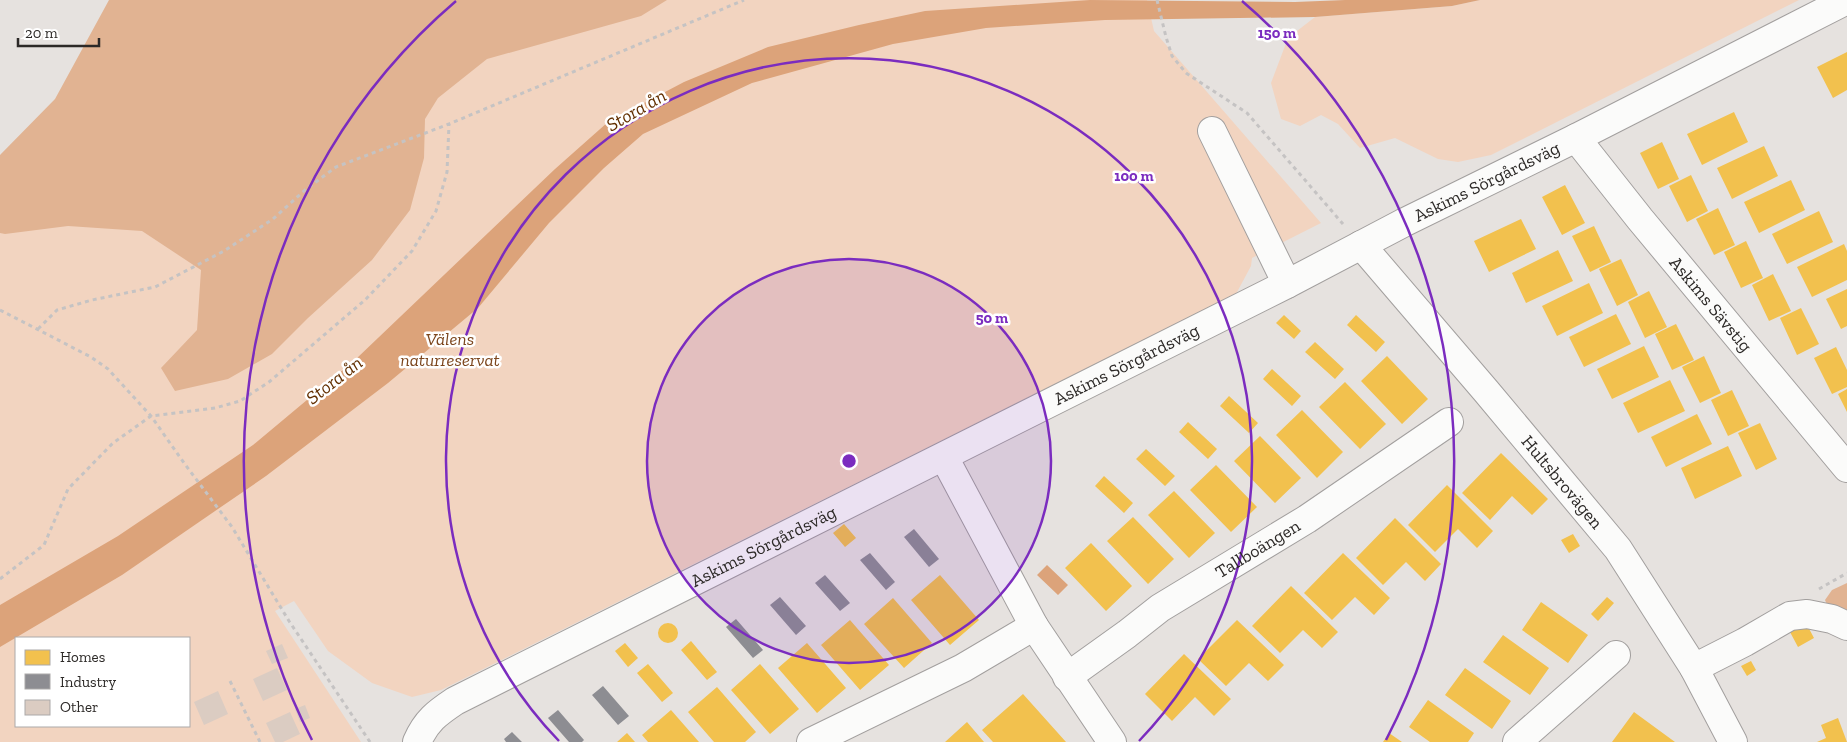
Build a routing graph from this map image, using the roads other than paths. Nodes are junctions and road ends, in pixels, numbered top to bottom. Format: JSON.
{"nodes":[{"id":1,"x":1847,"y":0,"type":"edge"},
{"id":2,"x":1212,"y":131,"type":"dead end"},
{"id":3,"x":1576,"y":138,"type":"junction"},
{"id":4,"x":1361,"y":245,"type":"junction"},
{"id":5,"x":1287,"y":284,"type":"junction"},
{"id":6,"x":1449,"y":422,"type":"dead end"},
{"id":7,"x":944,"y":456,"type":"junction"},
{"id":8,"x":1847,"y":468,"type":"edge"},
{"id":9,"x":1034,"y":626,"type":"junction"},
{"id":10,"x":1847,"y":626,"type":"edge"},
{"id":11,"x":1616,"y":655,"type":"dead end"},
{"id":12,"x":1694,"y":668,"type":"junction"},
{"id":13,"x":1067,"y":676,"type":"junction"},
{"id":14,"x":417,"y":742,"type":"edge"},
{"id":15,"x":811,"y":742,"type":"edge"},
{"id":16,"x":1112,"y":742,"type":"edge"},
{"id":17,"x":1517,"y":742,"type":"edge"},
{"id":18,"x":1732,"y":742,"type":"edge"}],
"edges":[{"from":1,"to":3,"type":"street","name":"Askims Sörgårdsväg"},
{"from":2,"to":5,"type":"street"},
{"from":3,"to":4,"type":"street","name":"Askims Sörgårdsväg"},
{"from":3,"to":8,"type":"street","name":"Askims Sävstig"},
{"from":4,"to":5,"type":"street","name":"Askims Sörgårdsväg"},
{"from":4,"to":12,"type":"street","name":"Hultsbrovägen"},
{"from":5,"to":7,"type":"street","name":"Askims Sörgårdsväg"},
{"from":6,"to":13,"type":"street","name":"Tallboängen"},
{"from":7,"to":9,"type":"street"},
{"from":7,"to":14,"type":"street","name":"Askims Sörgårdsväg"},
{"from":9,"to":13,"type":"street"},
{"from":9,"to":15,"type":"street"},
{"from":10,"to":12,"type":"street"},
{"from":11,"to":17,"type":"street"},
{"from":12,"to":18,"type":"street","name":"Hultsbrovägen"},
{"from":13,"to":16,"type":"street"}]}
